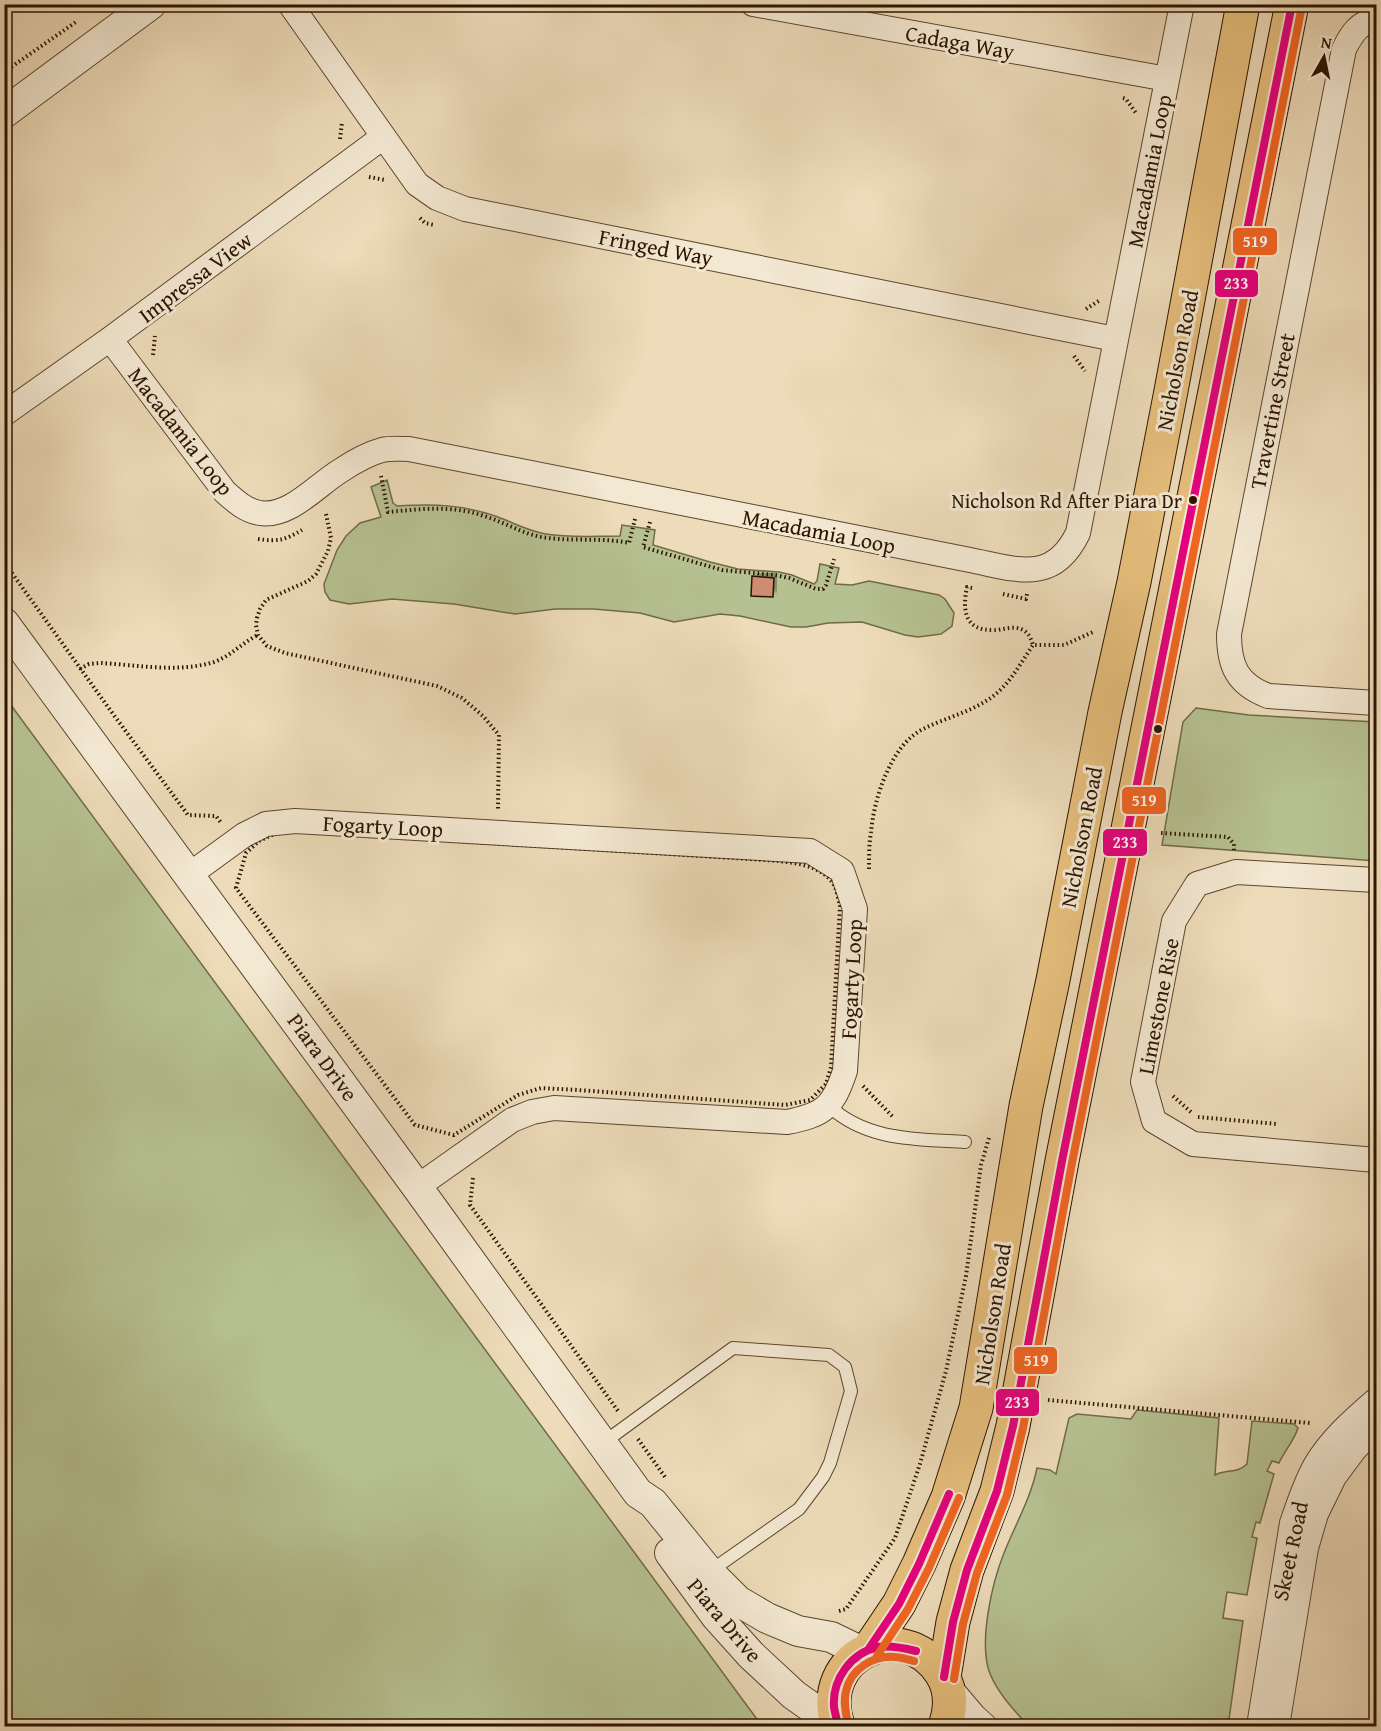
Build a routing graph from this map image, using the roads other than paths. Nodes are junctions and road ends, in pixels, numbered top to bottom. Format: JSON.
{"nodes":[{"id":1,"x":151,"y":4,"type":"edge"},
{"id":2,"x":290,"y":4,"type":"edge"},
{"id":3,"x":753,"y":4,"type":"edge"},
{"id":4,"x":1182,"y":4,"type":"edge"},
{"id":5,"x":1243,"y":4,"type":"edge"},
{"id":6,"x":1292,"y":4,"type":"edge"},
{"id":7,"x":1377,"y":19,"type":"edge"},
{"id":8,"x":1167,"y":79,"type":"junction"},
{"id":9,"x":4,"y":113,"type":"edge"},
{"id":10,"x":383,"y":137,"type":"junction"},
{"id":11,"x":110,"y":339,"type":"junction"},
{"id":12,"x":1116,"y":339,"type":"junction"},
{"id":13,"x":4,"y":414,"type":"edge"},
{"id":14,"x":4,"y":623,"type":"edge"},
{"id":15,"x":1377,"y":702,"type":"edge"},
{"id":16,"x":189,"y":875,"type":"junction"},
{"id":17,"x":1377,"y":880,"type":"edge"},
{"id":18,"x":829,"y":1106,"type":"junction"},
{"id":19,"x":964,"y":1142,"type":"dead end"},
{"id":20,"x":1377,"y":1160,"type":"edge"},
{"id":21,"x":417,"y":1187,"type":"junction"},
{"id":22,"x":1377,"y":1400,"type":"edge"},
{"id":23,"x":1377,"y":1427,"type":"edge"},
{"id":24,"x":601,"y":1444,"type":"junction"},
{"id":25,"x":638,"y":1493,"type":"junction"},
{"id":26,"x":710,"y":1572,"type":"junction"},
{"id":27,"x":865,"y":1651,"type":"junction"},
{"id":28,"x":945,"y":1680,"type":"junction"},
{"id":29,"x":838,"y":1726,"type":"edge"},
{"id":30,"x":945,"y":1726,"type":"edge"},
{"id":31,"x":985,"y":1726,"type":"edge"},
{"id":32,"x":1259,"y":1726,"type":"edge"},
{"id":33,"x":1277,"y":1726,"type":"edge"}],
"edges":[{"from":1,"to":9,"type":"street"},
{"from":2,"to":10,"type":"street","name":"Fringed Way"},
{"from":3,"to":8,"type":"street","name":"Cadaga Way"},
{"from":4,"to":8,"type":"street","name":"Macadamia Loop"},
{"from":5,"to":27,"type":"main road","name":"Nicholson Road"},
{"from":6,"to":28,"type":"main road","name":"Nicholson Road"},
{"from":7,"to":15,"type":"street","name":"Travertine Street"},
{"from":8,"to":12,"type":"street","name":"Macadamia Loop"},
{"from":10,"to":11,"type":"street","name":"Impressa View"},
{"from":10,"to":12,"type":"street","name":"Fringed Way"},
{"from":11,"to":12,"type":"street","name":"Macadamia Loop"},
{"from":11,"to":13,"type":"street","name":"Impressa View"},
{"from":14,"to":16,"type":"street","name":"Piara Drive"},
{"from":16,"to":18,"type":"street","name":"Fogarty Loop"},
{"from":16,"to":21,"type":"street","name":"Piara Drive"},
{"from":17,"to":20,"type":"street","name":"Limestone Rise"},
{"from":18,"to":19,"type":"lane"},
{"from":18,"to":21,"type":"street"},
{"from":21,"to":24,"type":"street","name":"Piara Drive"},
{"from":22,"to":32,"type":"street","name":"Skeet Road"},
{"from":23,"to":33,"type":"street","name":"Skeet Road"},
{"from":24,"to":25,"type":"street","name":"Piara Drive"},
{"from":24,"to":26,"type":"lane"},
{"from":25,"to":26,"type":"street","name":"Piara Drive"},
{"from":25,"to":29,"type":"street","name":"Piara Drive"},
{"from":26,"to":27,"type":"street","name":"Piara Drive"},
{"from":27,"to":28,"type":"main road"},
{"from":27,"to":29,"type":"main road","name":"Nicholson Road"},
{"from":28,"to":30,"type":"main road","name":"Nicholson Road"},
{"from":28,"to":31,"type":"street"}]}
